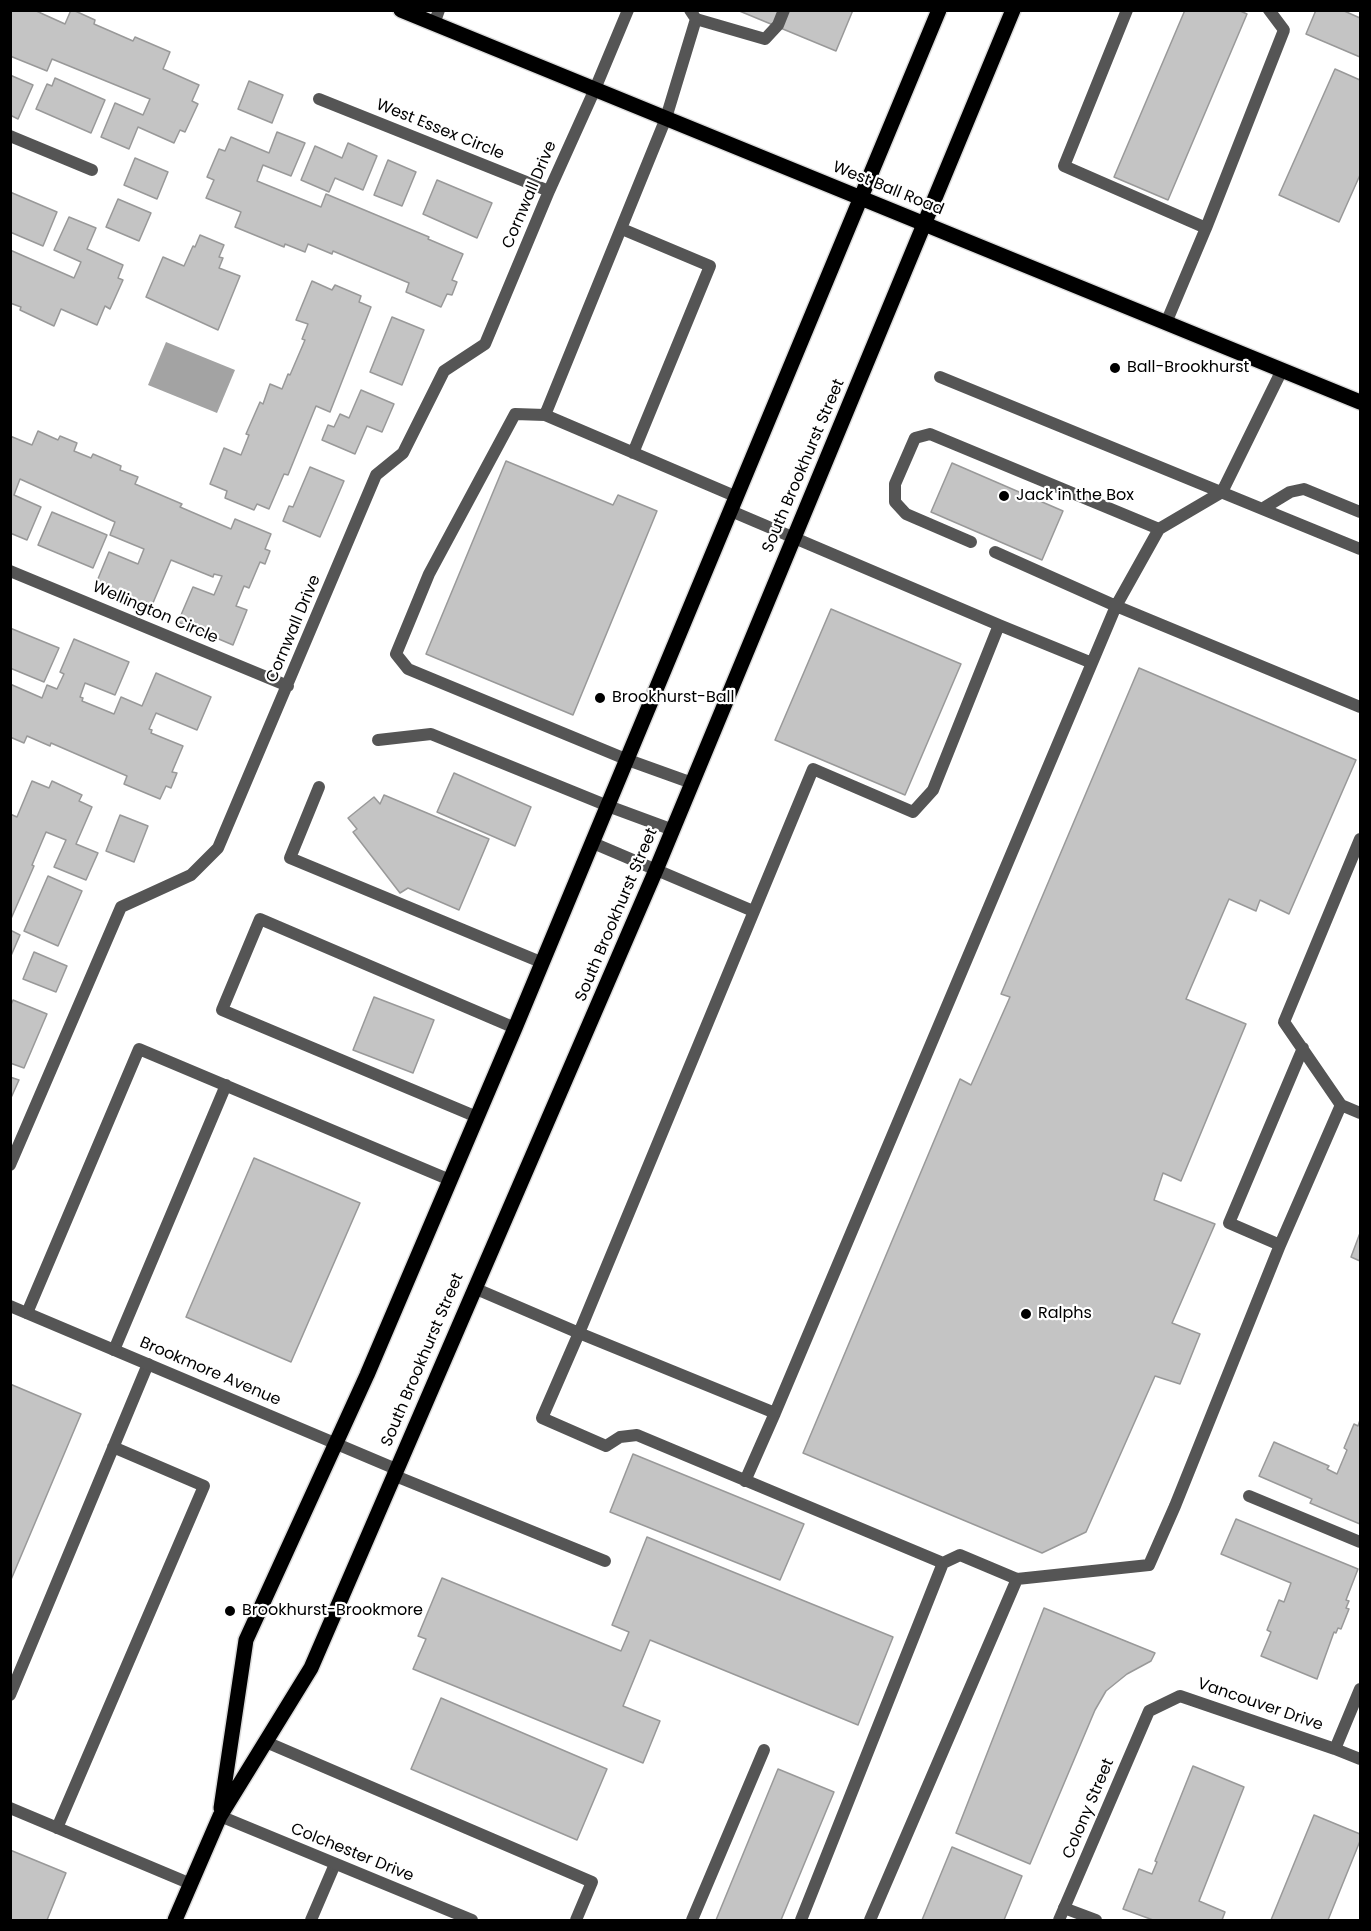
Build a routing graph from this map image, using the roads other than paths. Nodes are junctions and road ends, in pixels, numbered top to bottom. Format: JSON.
{"nodes":[{"id":1,"x":400,"y":10,"type":"edge"},
{"id":2,"x":628,"y":10,"type":"edge"},
{"id":3,"x":784,"y":10,"type":"edge"},
{"id":4,"x":939,"y":10,"type":"edge"},
{"id":5,"x":1013,"y":10,"type":"edge"},
{"id":6,"x":1127,"y":10,"type":"edge"},
{"id":7,"x":1269,"y":10,"type":"edge"},
{"id":8,"x":693,"y":15,"type":"edge"},
{"id":9,"x":436,"y":17,"type":"edge"},
{"id":10,"x":595,"y":89,"type":"junction"},
{"id":11,"x":319,"y":99,"type":"dead end"},
{"id":12,"x":666,"y":118,"type":"junction"},
{"id":13,"x":10,"y":136,"type":"edge"},
{"id":14,"x":92,"y":171,"type":"dead end"},
{"id":15,"x":549,"y":191,"type":"junction"},
{"id":16,"x":862,"y":198,"type":"junction"},
{"id":17,"x":924,"y":224,"type":"junction"},
{"id":18,"x":1206,"y":228,"type":"junction"},
{"id":19,"x":622,"y":229,"type":"junction"},
{"id":20,"x":1166,"y":322,"type":"junction"},
{"id":21,"x":1282,"y":370,"type":"junction"},
{"id":22,"x":940,"y":377,"type":"dead end"},
{"id":23,"x":1360,"y":399,"type":"edge"},
{"id":24,"x":545,"y":415,"type":"junction"},
{"id":25,"x":633,"y":453,"type":"junction"},
{"id":26,"x":1222,"y":492,"type":"junction"},
{"id":27,"x":734,"y":504,"type":"junction"},
{"id":28,"x":1262,"y":509,"type":"junction"},
{"id":29,"x":1360,"y":512,"type":"edge"},
{"id":30,"x":1159,"y":529,"type":"junction"},
{"id":31,"x":794,"y":537,"type":"junction"},
{"id":32,"x":971,"y":542,"type":"dead end"},
{"id":33,"x":1360,"y":549,"type":"edge"},
{"id":34,"x":995,"y":552,"type":"dead end"},
{"id":35,"x":10,"y":571,"type":"edge"},
{"id":36,"x":1116,"y":606,"type":"junction"},
{"id":37,"x":999,"y":625,"type":"junction"},
{"id":38,"x":1092,"y":663,"type":"junction"},
{"id":39,"x":288,"y":686,"type":"junction"},
{"id":40,"x":1360,"y":706,"type":"edge"},
{"id":41,"x":378,"y":740,"type":"dead end"},
{"id":42,"x":628,"y":760,"type":"junction"},
{"id":43,"x":692,"y":783,"type":"junction"},
{"id":44,"x":319,"y":787,"type":"dead end"},
{"id":45,"x":609,"y":806,"type":"junction"},
{"id":46,"x":673,"y":830,"type":"junction"},
{"id":47,"x":1360,"y":839,"type":"edge"},
{"id":48,"x":593,"y":843,"type":"junction"},
{"id":49,"x":656,"y":870,"type":"junction"},
{"id":50,"x":753,"y":911,"type":"junction"},
{"id":51,"x":543,"y":963,"type":"junction"},
{"id":52,"x":515,"y":1028,"type":"junction"},
{"id":53,"x":1303,"y":1048,"type":"junction"},
{"id":54,"x":226,"y":1085,"type":"junction"},
{"id":55,"x":1341,"y":1105,"type":"junction"},
{"id":56,"x":1360,"y":1113,"type":"edge"},
{"id":57,"x":477,"y":1117,"type":"junction"},
{"id":58,"x":10,"y":1165,"type":"edge"},
{"id":59,"x":450,"y":1180,"type":"junction"},
{"id":60,"x":1280,"y":1245,"type":"junction"},
{"id":61,"x":474,"y":1288,"type":"junction"},
{"id":62,"x":10,"y":1306,"type":"edge"},
{"id":63,"x":27,"y":1313,"type":"junction"},
{"id":64,"x":579,"y":1333,"type":"junction"},
{"id":65,"x":114,"y":1350,"type":"junction"},
{"id":66,"x":148,"y":1364,"type":"junction"},
{"id":67,"x":775,"y":1413,"type":"junction"},
{"id":68,"x":335,"y":1444,"type":"junction"},
{"id":69,"x":113,"y":1447,"type":"junction"},
{"id":70,"x":395,"y":1472,"type":"junction"},
{"id":71,"x":745,"y":1480,"type":"junction"},
{"id":72,"x":1249,"y":1496,"type":"dead end"},
{"id":73,"x":1360,"y":1542,"type":"edge"},
{"id":74,"x":605,"y":1560,"type":"dead end"},
{"id":75,"x":944,"y":1563,"type":"junction"},
{"id":76,"x":1017,"y":1580,"type":"junction"},
{"id":77,"x":1360,"y":1689,"type":"edge"},
{"id":78,"x":10,"y":1695,"type":"edge"},
{"id":79,"x":1149,"y":1711,"type":"joint"},
{"id":80,"x":266,"y":1742,"type":"junction"},
{"id":81,"x":1335,"y":1749,"type":"junction"},
{"id":82,"x":764,"y":1750,"type":"dead end"},
{"id":83,"x":1360,"y":1759,"type":"edge"},
{"id":84,"x":10,"y":1808,"type":"edge"},
{"id":85,"x":220,"y":1816,"type":"junction"},
{"id":86,"x":57,"y":1828,"type":"junction"},
{"id":87,"x":335,"y":1864,"type":"junction"},
{"id":88,"x":191,"y":1884,"type":"junction"},
{"id":89,"x":1064,"y":1908,"type":"junction"},
{"id":90,"x":175,"y":1920,"type":"edge"},
{"id":91,"x":311,"y":1920,"type":"edge"},
{"id":92,"x":472,"y":1920,"type":"edge"},
{"id":93,"x":576,"y":1920,"type":"edge"},
{"id":94,"x":692,"y":1920,"type":"edge"},
{"id":95,"x":801,"y":1920,"type":"edge"},
{"id":96,"x":870,"y":1920,"type":"edge"},
{"id":97,"x":1059,"y":1920,"type":"edge"},
{"id":98,"x":1096,"y":1920,"type":"edge"}],
"edges":[{"from":1,"to":9,"type":"main road","name":"West Ball Road"},
{"from":2,"to":10,"type":"street","name":"Cornwall Drive"},
{"from":3,"to":8,"type":"street"},
{"from":4,"to":16,"type":"main road","name":"South Brookhurst Street"},
{"from":5,"to":17,"type":"main road","name":"South Brookhurst Street"},
{"from":6,"to":18,"type":"street"},
{"from":7,"to":18,"type":"street"},
{"from":8,"to":12,"type":"street"},
{"from":9,"to":10,"type":"main road","name":"West Ball Road"},
{"from":10,"to":12,"type":"main road","name":"West Ball Road"},
{"from":10,"to":15,"type":"street","name":"Cornwall Drive"},
{"from":11,"to":15,"type":"street","name":"West Essex Circle"},
{"from":12,"to":16,"type":"main road","name":"West Ball Road"},
{"from":12,"to":19,"type":"street"},
{"from":13,"to":14,"type":"street"},
{"from":15,"to":39,"type":"street","name":"Cornwall Drive"},
{"from":16,"to":17,"type":"main road","name":"West Ball Road"},
{"from":16,"to":27,"type":"main road","name":"South Brookhurst Street"},
{"from":17,"to":20,"type":"main road","name":"West Ball Road"},
{"from":17,"to":31,"type":"main road","name":"South Brookhurst Street"},
{"from":18,"to":20,"type":"street"},
{"from":19,"to":24,"type":"street"},
{"from":19,"to":25,"type":"street"},
{"from":20,"to":21,"type":"main road","name":"West Ball Road"},
{"from":21,"to":23,"type":"main road","name":"West Ball Road"},
{"from":21,"to":26,"type":"street"},
{"from":22,"to":26,"type":"street"},
{"from":24,"to":25,"type":"street"},
{"from":24,"to":42,"type":"street"},
{"from":25,"to":27,"type":"street"},
{"from":26,"to":28,"type":"street"},
{"from":26,"to":30,"type":"street"},
{"from":27,"to":31,"type":"street"},
{"from":27,"to":42,"type":"main road","name":"South Brookhurst Street"},
{"from":28,"to":29,"type":"street"},
{"from":28,"to":33,"type":"street"},
{"from":30,"to":32,"type":"street"},
{"from":30,"to":36,"type":"street"},
{"from":31,"to":37,"type":"street"},
{"from":31,"to":43,"type":"main road","name":"South Brookhurst Street"},
{"from":34,"to":36,"type":"street"},
{"from":35,"to":39,"type":"street","name":"Wellington Circle"},
{"from":36,"to":38,"type":"street"},
{"from":36,"to":40,"type":"street"},
{"from":37,"to":38,"type":"street"},
{"from":37,"to":50,"type":"street"},
{"from":38,"to":67,"type":"street"},
{"from":39,"to":58,"type":"street","name":"Cornwall Drive"},
{"from":41,"to":45,"type":"street"},
{"from":42,"to":43,"type":"street"},
{"from":42,"to":45,"type":"main road","name":"South Brookhurst Street"},
{"from":43,"to":46,"type":"main road","name":"South Brookhurst Street"},
{"from":44,"to":51,"type":"street"},
{"from":45,"to":46,"type":"street"},
{"from":45,"to":48,"type":"main road","name":"South Brookhurst Street"},
{"from":46,"to":49,"type":"main road","name":"South Brookhurst Street"},
{"from":47,"to":53,"type":"street"},
{"from":48,"to":49,"type":"street"},
{"from":48,"to":51,"type":"main road","name":"South Brookhurst Street"},
{"from":49,"to":50,"type":"street"},
{"from":49,"to":61,"type":"main road","name":"South Brookhurst Street"},
{"from":50,"to":64,"type":"street"},
{"from":51,"to":52,"type":"main road","name":"South Brookhurst Street"},
{"from":52,"to":57,"type":"main road","name":"South Brookhurst Street"},
{"from":52,"to":57,"type":"street"},
{"from":53,"to":55,"type":"street"},
{"from":53,"to":60,"type":"street"},
{"from":54,"to":59,"type":"street"},
{"from":54,"to":63,"type":"street"},
{"from":54,"to":65,"type":"street"},
{"from":55,"to":56,"type":"street"},
{"from":55,"to":60,"type":"street"},
{"from":57,"to":59,"type":"main road","name":"South Brookhurst Street"},
{"from":59,"to":68,"type":"main road","name":"South Brookhurst Street"},
{"from":60,"to":76,"type":"street"},
{"from":61,"to":64,"type":"street"},
{"from":61,"to":70,"type":"main road","name":"South Brookhurst Street"},
{"from":62,"to":63,"type":"street","name":"Brookmore Avenue"},
{"from":63,"to":65,"type":"street","name":"Brookmore Avenue"},
{"from":64,"to":67,"type":"street"},
{"from":64,"to":71,"type":"street"},
{"from":65,"to":66,"type":"street","name":"Brookmore Avenue"},
{"from":66,"to":68,"type":"street","name":"Brookmore Avenue"},
{"from":66,"to":69,"type":"street"},
{"from":67,"to":71,"type":"street"},
{"from":68,"to":70,"type":"street","name":"Brookmore Avenue"},
{"from":68,"to":85,"type":"main road","name":"South Brookhurst Street"},
{"from":69,"to":78,"type":"street"},
{"from":69,"to":86,"type":"street"},
{"from":70,"to":74,"type":"street","name":"Brookmore Avenue"},
{"from":70,"to":80,"type":"main road","name":"South Brookhurst Street"},
{"from":71,"to":75,"type":"street"},
{"from":72,"to":73,"type":"street"},
{"from":75,"to":76,"type":"street"},
{"from":75,"to":95,"type":"street"},
{"from":76,"to":96,"type":"street"},
{"from":77,"to":81,"type":"street"},
{"from":79,"to":81,"type":"street","name":"Vancouver Drive"},
{"from":79,"to":89,"type":"street","name":"Colony Street"},
{"from":80,"to":85,"type":"main road","name":"South Brookhurst Street"},
{"from":80,"to":93,"type":"street"},
{"from":81,"to":83,"type":"street","name":"Vancouver Drive"},
{"from":82,"to":94,"type":"street"},
{"from":84,"to":86,"type":"street"},
{"from":85,"to":87,"type":"street","name":"Colchester Drive"},
{"from":85,"to":88,"type":"main road","name":"South Brookhurst Street"},
{"from":86,"to":88,"type":"street"},
{"from":87,"to":91,"type":"street"},
{"from":87,"to":92,"type":"street","name":"Colchester Drive"},
{"from":88,"to":90,"type":"main road","name":"South Brookhurst Street"},
{"from":89,"to":97,"type":"street","name":"Colony Street"},
{"from":89,"to":98,"type":"street"}]}
